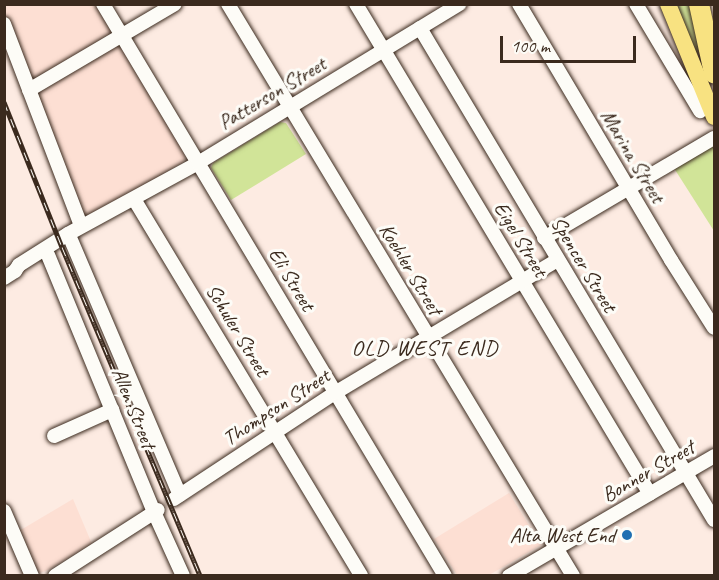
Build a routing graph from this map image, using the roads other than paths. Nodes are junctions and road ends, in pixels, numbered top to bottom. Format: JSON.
{"nodes":[{"id":1,"x":104,"y":4,"type":"edge"},
{"id":2,"x":175,"y":4,"type":"edge"},
{"id":3,"x":228,"y":4,"type":"edge"},
{"id":4,"x":356,"y":4,"type":"edge"},
{"id":5,"x":460,"y":4,"type":"edge"},
{"id":6,"x":519,"y":4,"type":"edge"},
{"id":7,"x":668,"y":4,"type":"edge"},
{"id":8,"x":699,"y":4,"type":"edge"},
{"id":9,"x":637,"y":5,"type":"edge"},
{"id":10,"x":4,"y":24,"type":"edge"},
{"id":11,"x":420,"y":28,"type":"junction"},
{"id":12,"x":122,"y":36,"type":"junction"},
{"id":13,"x":384,"y":50,"type":"junction"},
{"id":14,"x":714,"y":73,"type":"edge"},
{"id":15,"x":29,"y":90,"type":"junction"},
{"id":16,"x":290,"y":107,"type":"junction"},
{"id":17,"x":707,"y":114,"type":"edge"},
{"id":18,"x":714,"y":138,"type":"edge"},
{"id":19,"x":198,"y":163,"type":"junction"},
{"id":20,"x":628,"y":187,"type":"junction"},
{"id":21,"x":134,"y":199,"type":"junction"},
{"id":22,"x":105,"y":216,"type":"junction"},
{"id":23,"x":81,"y":226,"type":"junction"},
{"id":24,"x":544,"y":238,"type":"junction"},
{"id":25,"x":71,"y":240,"type":"junction"},
{"id":26,"x":48,"y":255,"type":"junction"},
{"id":27,"x":557,"y":260,"type":"junction"},
{"id":28,"x":8,"y":274,"type":"edge"},
{"id":29,"x":522,"y":282,"type":"junction"},
{"id":30,"x":714,"y":328,"type":"edge"},
{"id":31,"x":427,"y":336,"type":"junction"},
{"id":32,"x":335,"y":393,"type":"junction"},
{"id":33,"x":112,"y":410,"type":"junction"},
{"id":34,"x":274,"y":433,"type":"junction"},
{"id":35,"x":54,"y":436,"type":"dead end"},
{"id":36,"x":714,"y":456,"type":"edge"},
{"id":37,"x":686,"y":473,"type":"junction"},
{"id":38,"x":650,"y":494,"type":"junction"},
{"id":39,"x":177,"y":497,"type":"joint"},
{"id":40,"x":4,"y":511,"type":"edge"},
{"id":41,"x":156,"y":511,"type":"junction"},
{"id":42,"x":714,"y":519,"type":"edge"},
{"id":43,"x":557,"y":548,"type":"junction"},
{"id":44,"x":32,"y":576,"type":"edge"},
{"id":45,"x":55,"y":576,"type":"edge"},
{"id":46,"x":183,"y":576,"type":"edge"},
{"id":47,"x":361,"y":576,"type":"edge"},
{"id":48,"x":445,"y":576,"type":"edge"},
{"id":49,"x":509,"y":576,"type":"edge"},
{"id":50,"x":573,"y":576,"type":"edge"}],
"edges":[{"from":1,"to":12,"type":"street","name":"Eli Street"},
{"from":2,"to":12,"type":"street"},
{"from":3,"to":16,"type":"street","name":"Koehler Street"},
{"from":4,"to":13,"type":"street","name":"Eigel Street"},
{"from":5,"to":11,"type":"street","name":"Patterson Street"},
{"from":6,"to":20,"type":"street","name":"Marina Street"},
{"from":7,"to":17,"type":"main road"},
{"from":8,"to":14,"type":"highway"},
{"from":9,"to":17,"type":"street"},
{"from":10,"to":15,"type":"street"},
{"from":11,"to":13,"type":"street","name":"Patterson Street"},
{"from":11,"to":24,"type":"street","name":"Spencer Street"},
{"from":12,"to":15,"type":"street"},
{"from":12,"to":19,"type":"street","name":"Eli Street"},
{"from":13,"to":16,"type":"street","name":"Patterson Street"},
{"from":13,"to":29,"type":"street","name":"Eigel Street"},
{"from":15,"to":23,"type":"street"},
{"from":16,"to":19,"type":"street","name":"Patterson Street"},
{"from":16,"to":31,"type":"street","name":"Koehler Street"},
{"from":18,"to":20,"type":"street"},
{"from":19,"to":21,"type":"street","name":"Patterson Street"},
{"from":19,"to":32,"type":"street","name":"Eli Street"},
{"from":20,"to":24,"type":"street"},
{"from":20,"to":30,"type":"street","name":"Marina Street"},
{"from":21,"to":22,"type":"street","name":"Patterson Street"},
{"from":21,"to":34,"type":"street","name":"Schuler Street"},
{"from":22,"to":23,"type":"street","name":"Patterson Street"},
{"from":22,"to":25,"type":"street","name":"Patterson Street"},
{"from":23,"to":28,"type":"street","name":"Patterson Street"},
{"from":24,"to":27,"type":"street","name":"Spencer Street"},
{"from":25,"to":26,"type":"street","name":"Patterson Street"},
{"from":25,"to":39,"type":"street","name":"Allen Street"},
{"from":26,"to":28,"type":"street","name":"Patterson Street"},
{"from":26,"to":33,"type":"street","name":"Allen Street"},
{"from":27,"to":29,"type":"street","name":"Thompson Street"},
{"from":27,"to":37,"type":"street","name":"Spencer Street"},
{"from":29,"to":31,"type":"street","name":"Thompson Street"},
{"from":29,"to":38,"type":"street","name":"Eigel Street"},
{"from":31,"to":32,"type":"street","name":"Thompson Street"},
{"from":31,"to":43,"type":"street","name":"Koehler Street"},
{"from":32,"to":34,"type":"street","name":"Thompson Street"},
{"from":32,"to":48,"type":"street","name":"Eli Street"},
{"from":33,"to":35,"type":"street"},
{"from":33,"to":41,"type":"street","name":"Allen Street"},
{"from":34,"to":39,"type":"street","name":"Thompson Street"},
{"from":34,"to":47,"type":"street","name":"Schuler Street"},
{"from":36,"to":37,"type":"street","name":"Bonner Street"},
{"from":37,"to":38,"type":"street","name":"Bonner Street"},
{"from":37,"to":42,"type":"street","name":"Spencer Street"},
{"from":38,"to":43,"type":"street","name":"Bonner Street"},
{"from":40,"to":44,"type":"street"},
{"from":41,"to":45,"type":"street"},
{"from":41,"to":46,"type":"street","name":"Allen Street"},
{"from":43,"to":49,"type":"street","name":"Bonner Street"},
{"from":43,"to":50,"type":"street","name":"Koehler Street"}]}
